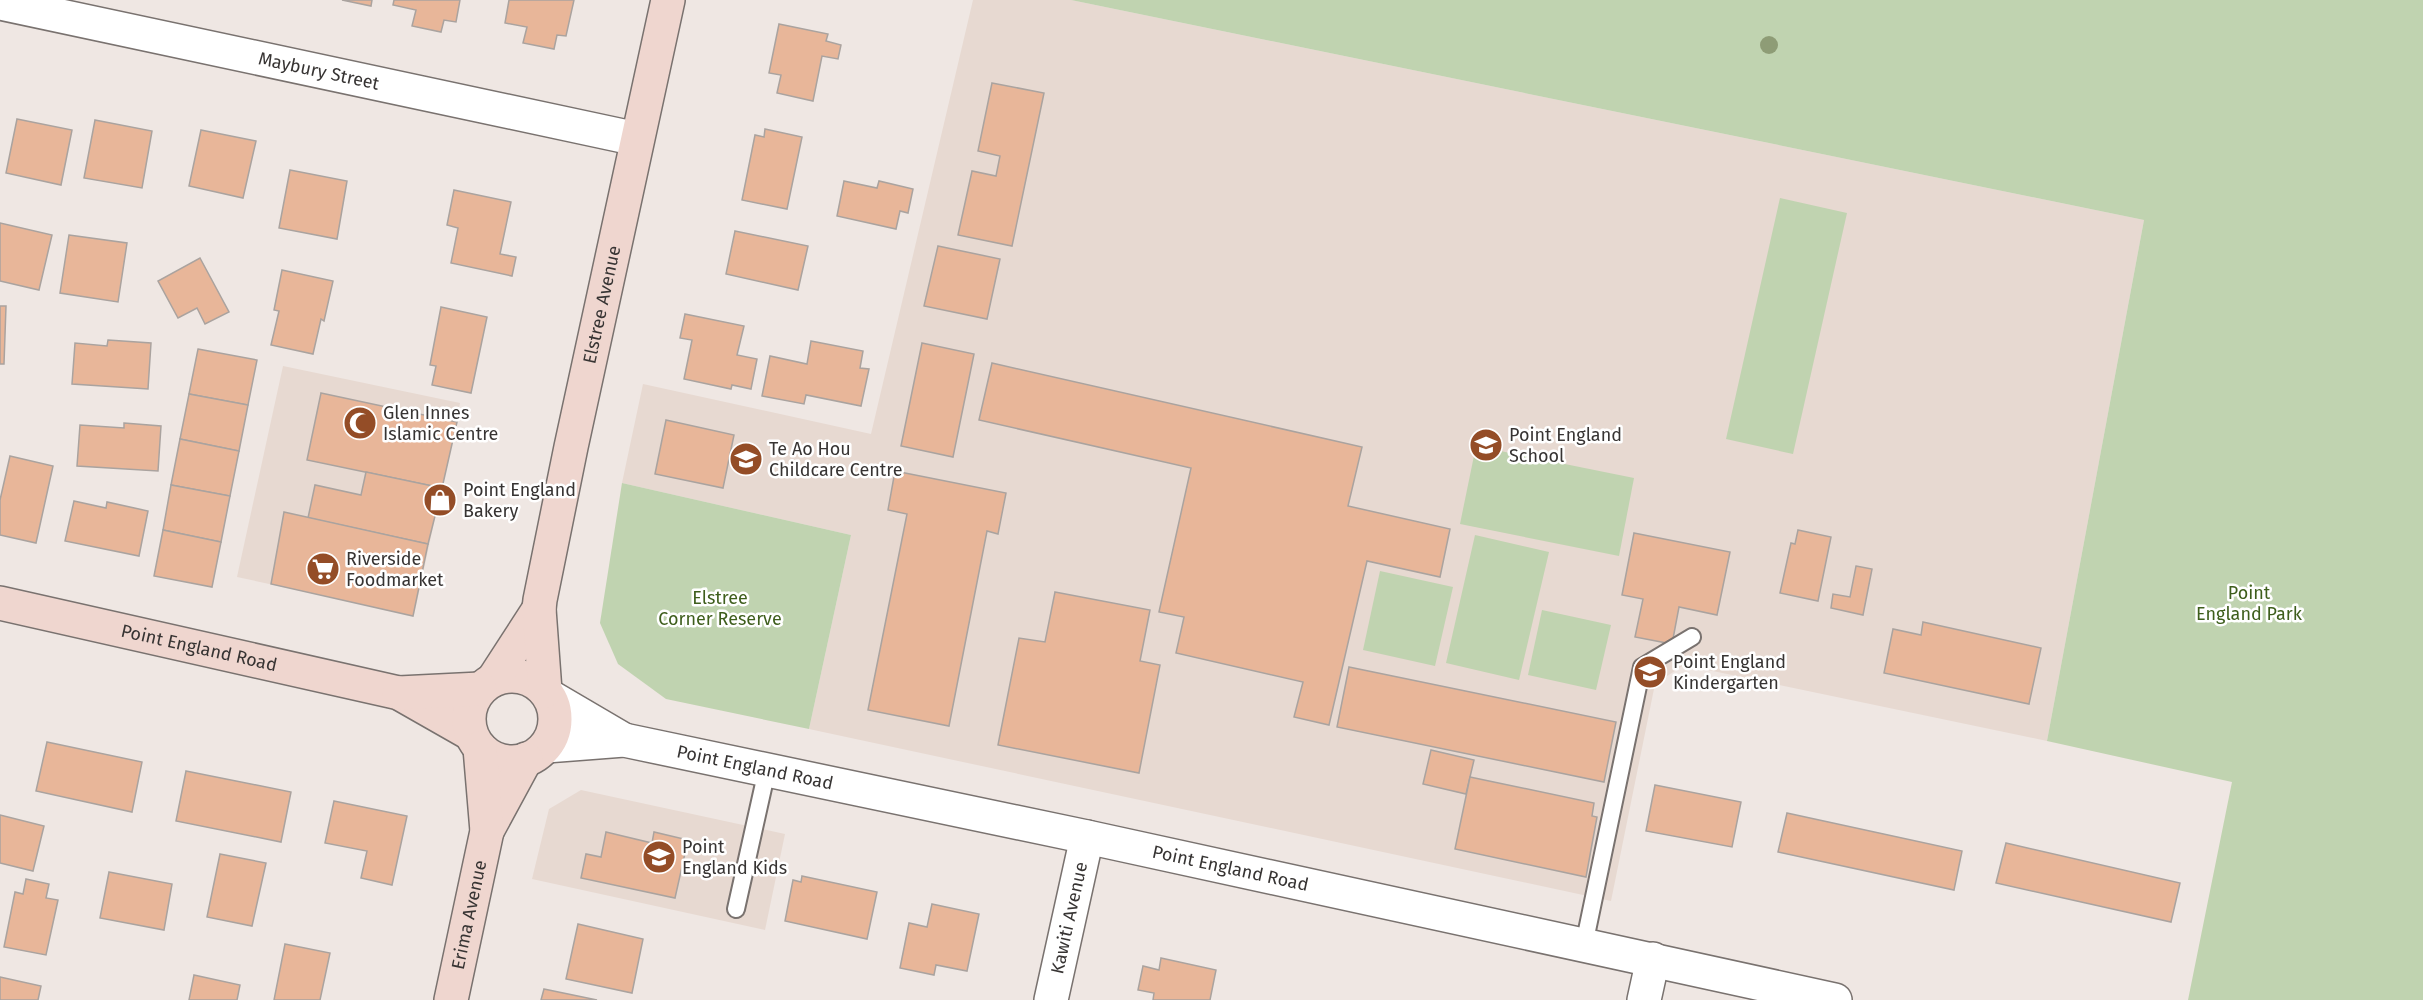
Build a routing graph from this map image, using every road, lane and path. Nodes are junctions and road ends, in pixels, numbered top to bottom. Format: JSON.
{"nodes":[{"id":1,"x":668,"y":0,"type":"edge"},
{"id":2,"x":0,"y":3,"type":"edge"},
{"id":3,"x":637,"y":139,"type":"junction"},
{"id":4,"x":0,"y":603,"type":"edge"},
{"id":5,"x":538,"y":609,"type":"junction"},
{"id":6,"x":1692,"y":637,"type":"dead end"},
{"id":7,"x":487,"y":685,"type":"junction"},
{"id":8,"x":399,"y":693,"type":"junction"},
{"id":9,"x":547,"y":694,"type":"junction"},
{"id":10,"x":624,"y":740,"type":"junction"},
{"id":11,"x":476,"y":741,"type":"junction"},
{"id":12,"x":536,"y":753,"type":"junction"},
{"id":13,"x":766,"y":770,"type":"junction"},
{"id":14,"x":487,"y":831,"type":"junction"},
{"id":15,"x":1087,"y":837,"type":"junction"},
{"id":16,"x":736,"y":909,"type":"dead end"},
{"id":17,"x":1584,"y":945,"type":"junction"},
{"id":18,"x":1653,"y":959,"type":"junction"},
{"id":19,"x":451,"y":1000,"type":"edge"},
{"id":20,"x":1051,"y":1000,"type":"edge"},
{"id":21,"x":1644,"y":1000,"type":"edge"},
{"id":22,"x":1835,"y":1000,"type":"edge"}],
"edges":[{"from":1,"to":3,"type":"street","name":"Elstree Avenue"},
{"from":2,"to":3,"type":"street","name":"Maybury Street"},
{"from":3,"to":5,"type":"street","name":"Elstree Avenue"},
{"from":4,"to":8,"type":"street","name":"Point England Road"},
{"from":5,"to":7,"type":"street"},
{"from":5,"to":9,"type":"street"},
{"from":6,"to":17,"type":"lane"},
{"from":7,"to":8,"type":"street","name":"Point England Road"},
{"from":7,"to":9,"type":"street"},
{"from":7,"to":11,"type":"street"},
{"from":8,"to":11,"type":"street","name":"Point England Road"},
{"from":9,"to":10,"type":"street","name":"Point England Road"},
{"from":9,"to":12,"type":"street"},
{"from":10,"to":12,"type":"street","name":"Point England Road"},
{"from":10,"to":13,"type":"street","name":"Point England Road"},
{"from":11,"to":12,"type":"street"},
{"from":11,"to":14,"type":"street","name":"Erima Avenue"},
{"from":12,"to":14,"type":"street","name":"Erima Avenue"},
{"from":13,"to":15,"type":"street","name":"Point England Road"},
{"from":13,"to":16,"type":"lane"},
{"from":14,"to":19,"type":"street","name":"Erima Avenue"},
{"from":15,"to":17,"type":"street","name":"Point England Road"},
{"from":15,"to":20,"type":"street","name":"Kawiti Avenue"},
{"from":17,"to":18,"type":"street","name":"Point England Road"},
{"from":18,"to":21,"type":"street"},
{"from":18,"to":22,"type":"street","name":"Point England Road"}]}
